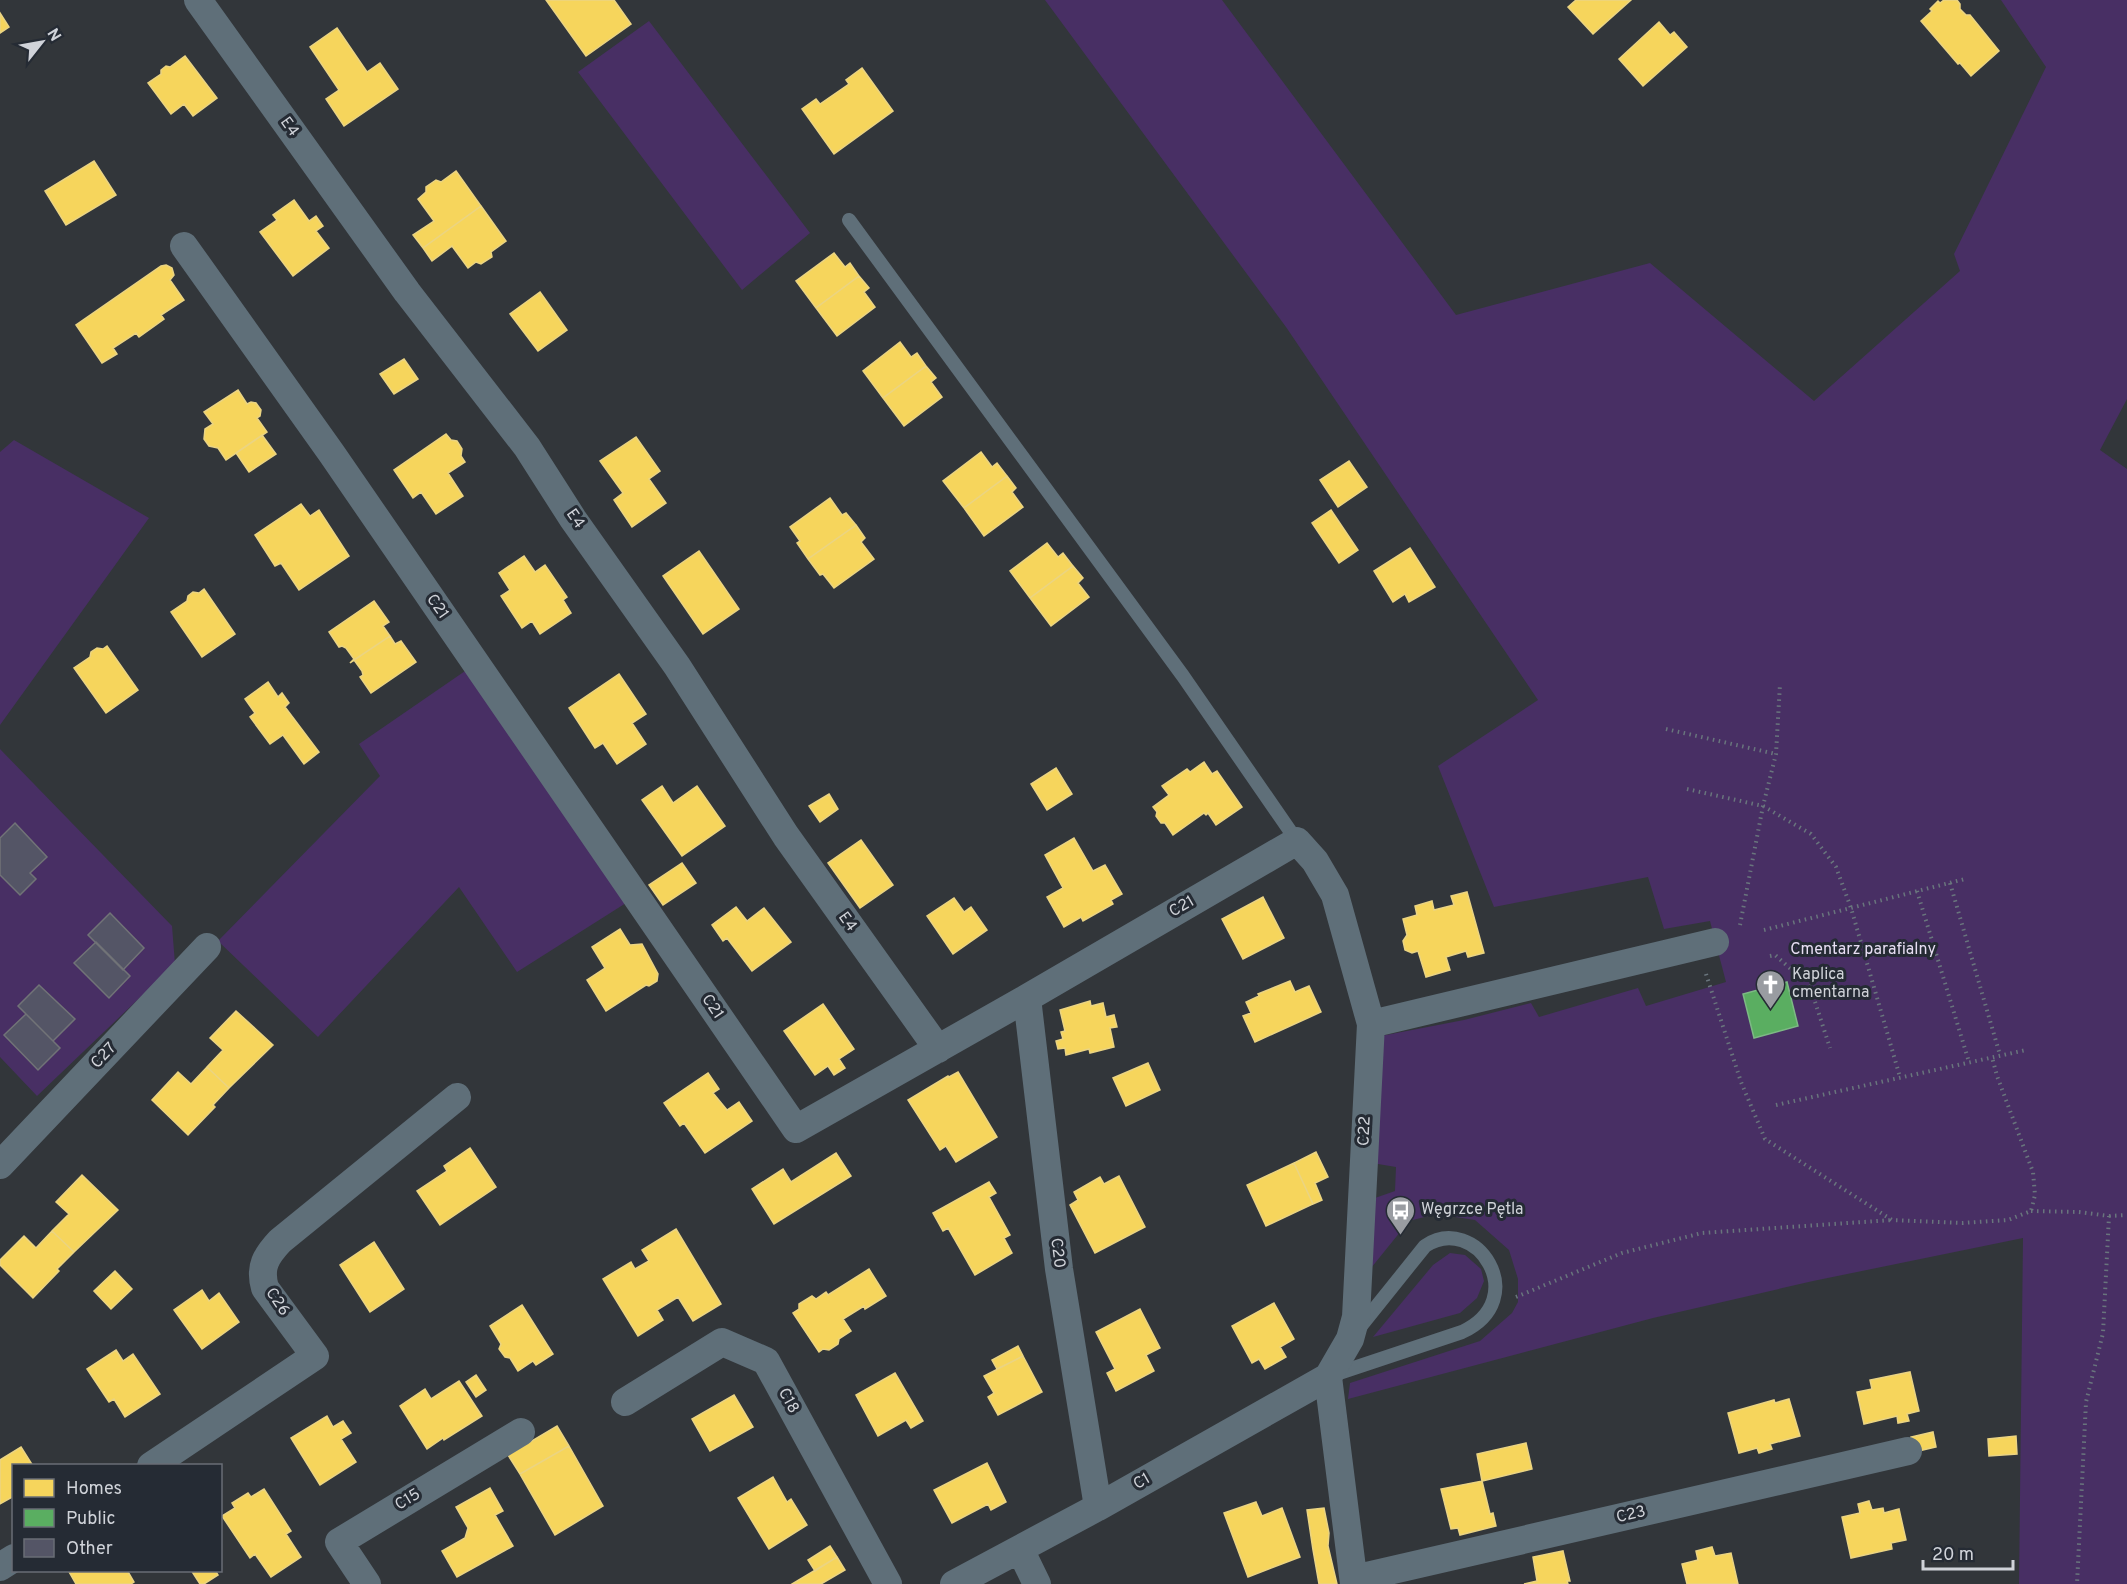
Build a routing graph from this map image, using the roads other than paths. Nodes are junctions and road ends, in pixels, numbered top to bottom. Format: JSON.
{"nodes":[{"id":1,"x":198,"y":0,"type":"edge"},
{"id":2,"x":849,"y":220,"type":"dead end"},
{"id":3,"x":184,"y":246,"type":"dead end"},
{"id":4,"x":1296,"y":841,"type":"junction"},
{"id":5,"x":1706,"y":945,"type":"road end"},
{"id":6,"x":207,"y":947,"type":"dead end"},
{"id":7,"x":1027,"y":998,"type":"junction"},
{"id":8,"x":1371,"y":1024,"type":"junction"},
{"id":9,"x":938,"y":1049,"type":"junction"},
{"id":10,"x":457,"y":1097,"type":"dead end"},
{"id":11,"x":0,"y":1165,"type":"edge"},
{"id":12,"x":1350,"y":1339,"type":"junction"},
{"id":13,"x":1328,"y":1377,"type":"junction"},
{"id":14,"x":625,"y":1402,"type":"dead end"},
{"id":15,"x":521,"y":1432,"type":"dead end"},
{"id":16,"x":1908,"y":1451,"type":"dead end"},
{"id":17,"x":154,"y":1464,"type":"edge"},
{"id":18,"x":1098,"y":1507,"type":"junction"},
{"id":19,"x":1020,"y":1549,"type":"junction"},
{"id":20,"x":1354,"y":1581,"type":"edge"},
{"id":21,"x":367,"y":1584,"type":"edge"},
{"id":22,"x":888,"y":1584,"type":"edge"},
{"id":23,"x":954,"y":1584,"type":"edge"},
{"id":24,"x":1036,"y":1584,"type":"edge"}],
"edges":[{"from":1,"to":9,"type":"street","name":"E4"},
{"from":2,"to":4,"type":"lane"},
{"from":3,"to":9,"type":"street","name":"C21"},
{"from":4,"to":7,"type":"street","name":"C21"},
{"from":4,"to":8,"type":"street"},
{"from":5,"to":8,"type":"street"},
{"from":6,"to":11,"type":"street","name":"C27"},
{"from":7,"to":9,"type":"street","name":"C21"},
{"from":7,"to":18,"type":"street","name":"C20"},
{"from":8,"to":12,"type":"street","name":"C22"},
{"from":10,"to":17,"type":"street","name":"C26"},
{"from":12,"to":13,"type":"street","name":"C22"},
{"from":12,"to":13,"type":"lane"},
{"from":13,"to":18,"type":"street","name":"C1"},
{"from":13,"to":20,"type":"street"},
{"from":14,"to":22,"type":"street","name":"C18"},
{"from":15,"to":21,"type":"street","name":"C15"},
{"from":16,"to":20,"type":"street","name":"C23"},
{"from":18,"to":19,"type":"street","name":"C1"},
{"from":19,"to":23,"type":"street","name":"C1"},
{"from":19,"to":24,"type":"street"}]}
